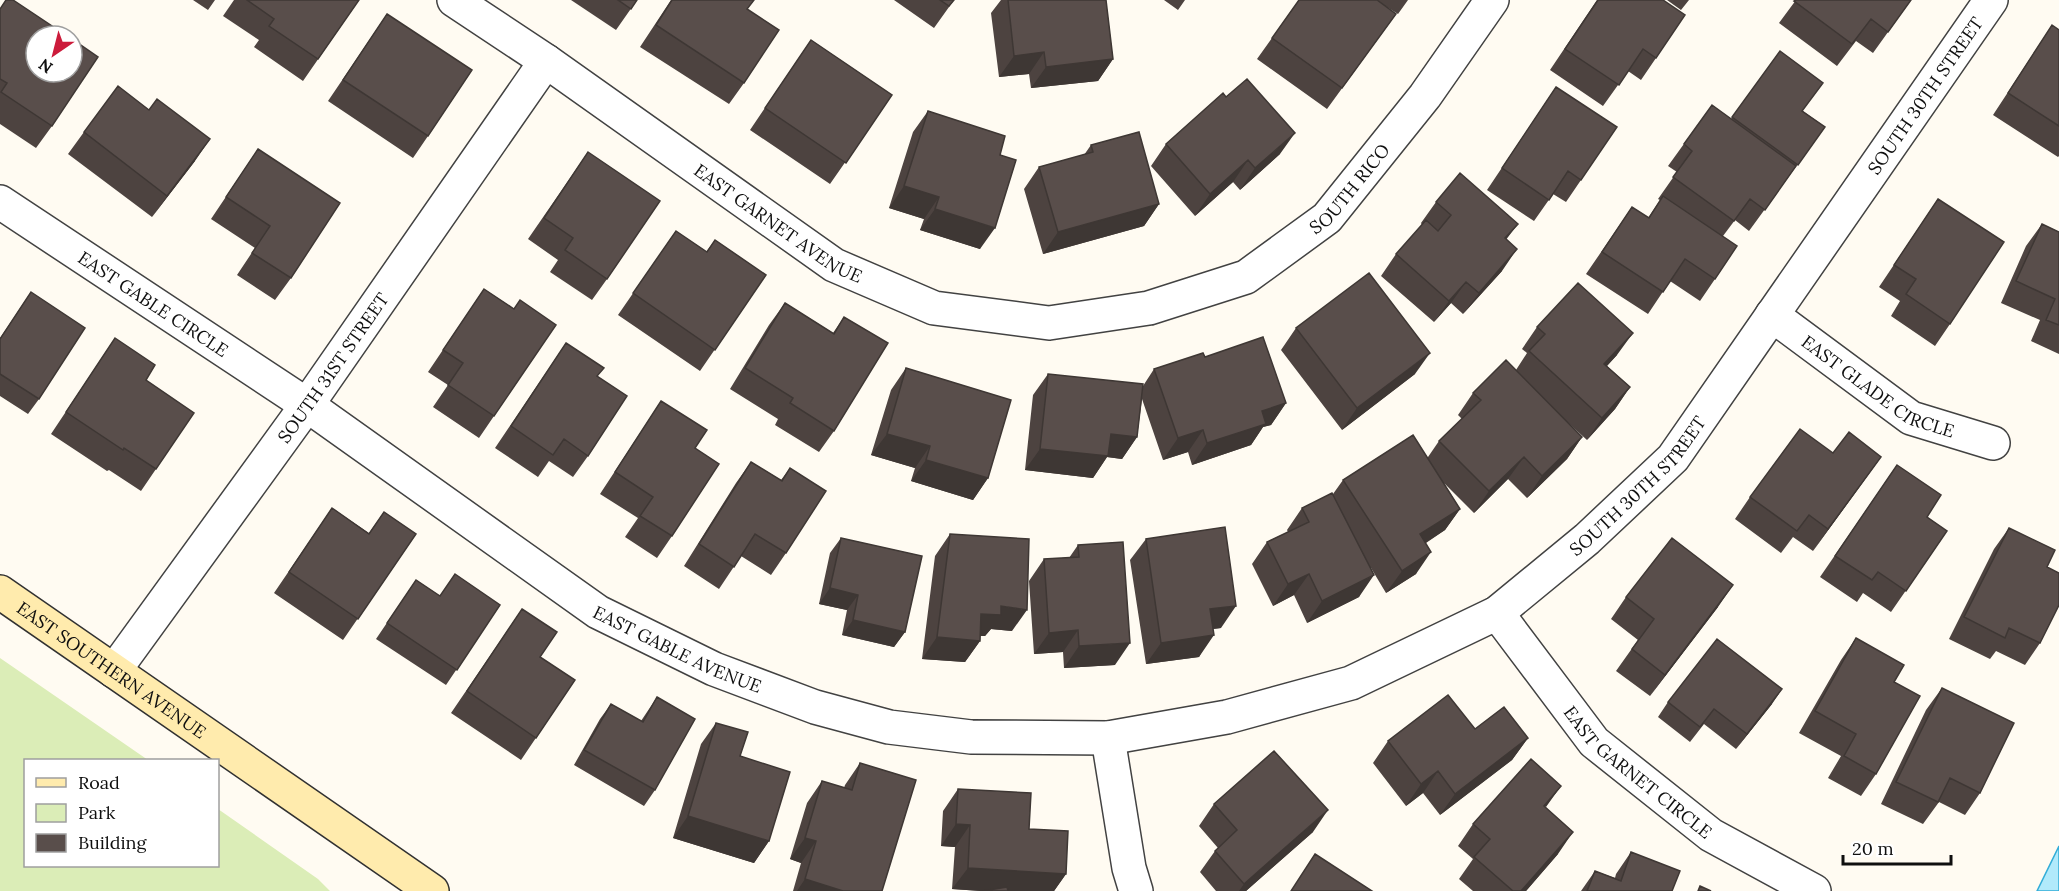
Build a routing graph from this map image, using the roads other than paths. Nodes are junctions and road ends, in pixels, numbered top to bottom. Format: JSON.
{"nodes":[{"id":1,"x":454,"y":0,"type":"edge"},
{"id":2,"x":1492,"y":0,"type":"edge"},
{"id":3,"x":1990,"y":0,"type":"edge"},
{"id":4,"x":546,"y":61,"type":"junction"},
{"id":5,"x":0,"y":202,"type":"edge"},
{"id":6,"x":1149,"y":308,"type":"joint"},
{"id":7,"x":1772,"y":315,"type":"junction"},
{"id":8,"x":307,"y":405,"type":"junction"},
{"id":9,"x":1993,"y":443,"type":"dead end"},
{"id":10,"x":0,"y":592,"type":"edge"},
{"id":11,"x":1497,"y":613,"type":"junction"},
{"id":12,"x":114,"y":671,"type":"junction"},
{"id":13,"x":1108,"y":738,"type":"junction"},
{"id":14,"x":419,"y":888,"type":"edge"},
{"id":15,"x":1136,"y":891,"type":"edge"},
{"id":16,"x":1814,"y":891,"type":"edge"}],
"edges":[{"from":1,"to":4,"type":"street","name":"EAST GARNET AVENUE"},
{"from":2,"to":6,"type":"street","name":"SOUTH RICO"},
{"from":3,"to":7,"type":"street","name":"SOUTH 30TH STREET"},
{"from":4,"to":6,"type":"street","name":"EAST GARNET AVENUE"},
{"from":4,"to":8,"type":"street","name":"SOUTH 31ST STREET"},
{"from":5,"to":8,"type":"street","name":"EAST GABLE CIRCLE"},
{"from":7,"to":9,"type":"street","name":"EAST GLADE CIRCLE"},
{"from":7,"to":11,"type":"street","name":"SOUTH 30TH STREET"},
{"from":8,"to":12,"type":"street","name":"SOUTH 31ST STREET"},
{"from":8,"to":13,"type":"street","name":"EAST GABLE AVENUE"},
{"from":10,"to":12,"type":"main road","name":"EAST SOUTHERN AVENUE"},
{"from":11,"to":13,"type":"street","name":"SOUTH 30TH STREET"},
{"from":11,"to":16,"type":"street","name":"EAST GARNET CIRCLE"},
{"from":12,"to":14,"type":"main road","name":"EAST SOUTHERN AVENUE"},
{"from":13,"to":15,"type":"street"}]}
